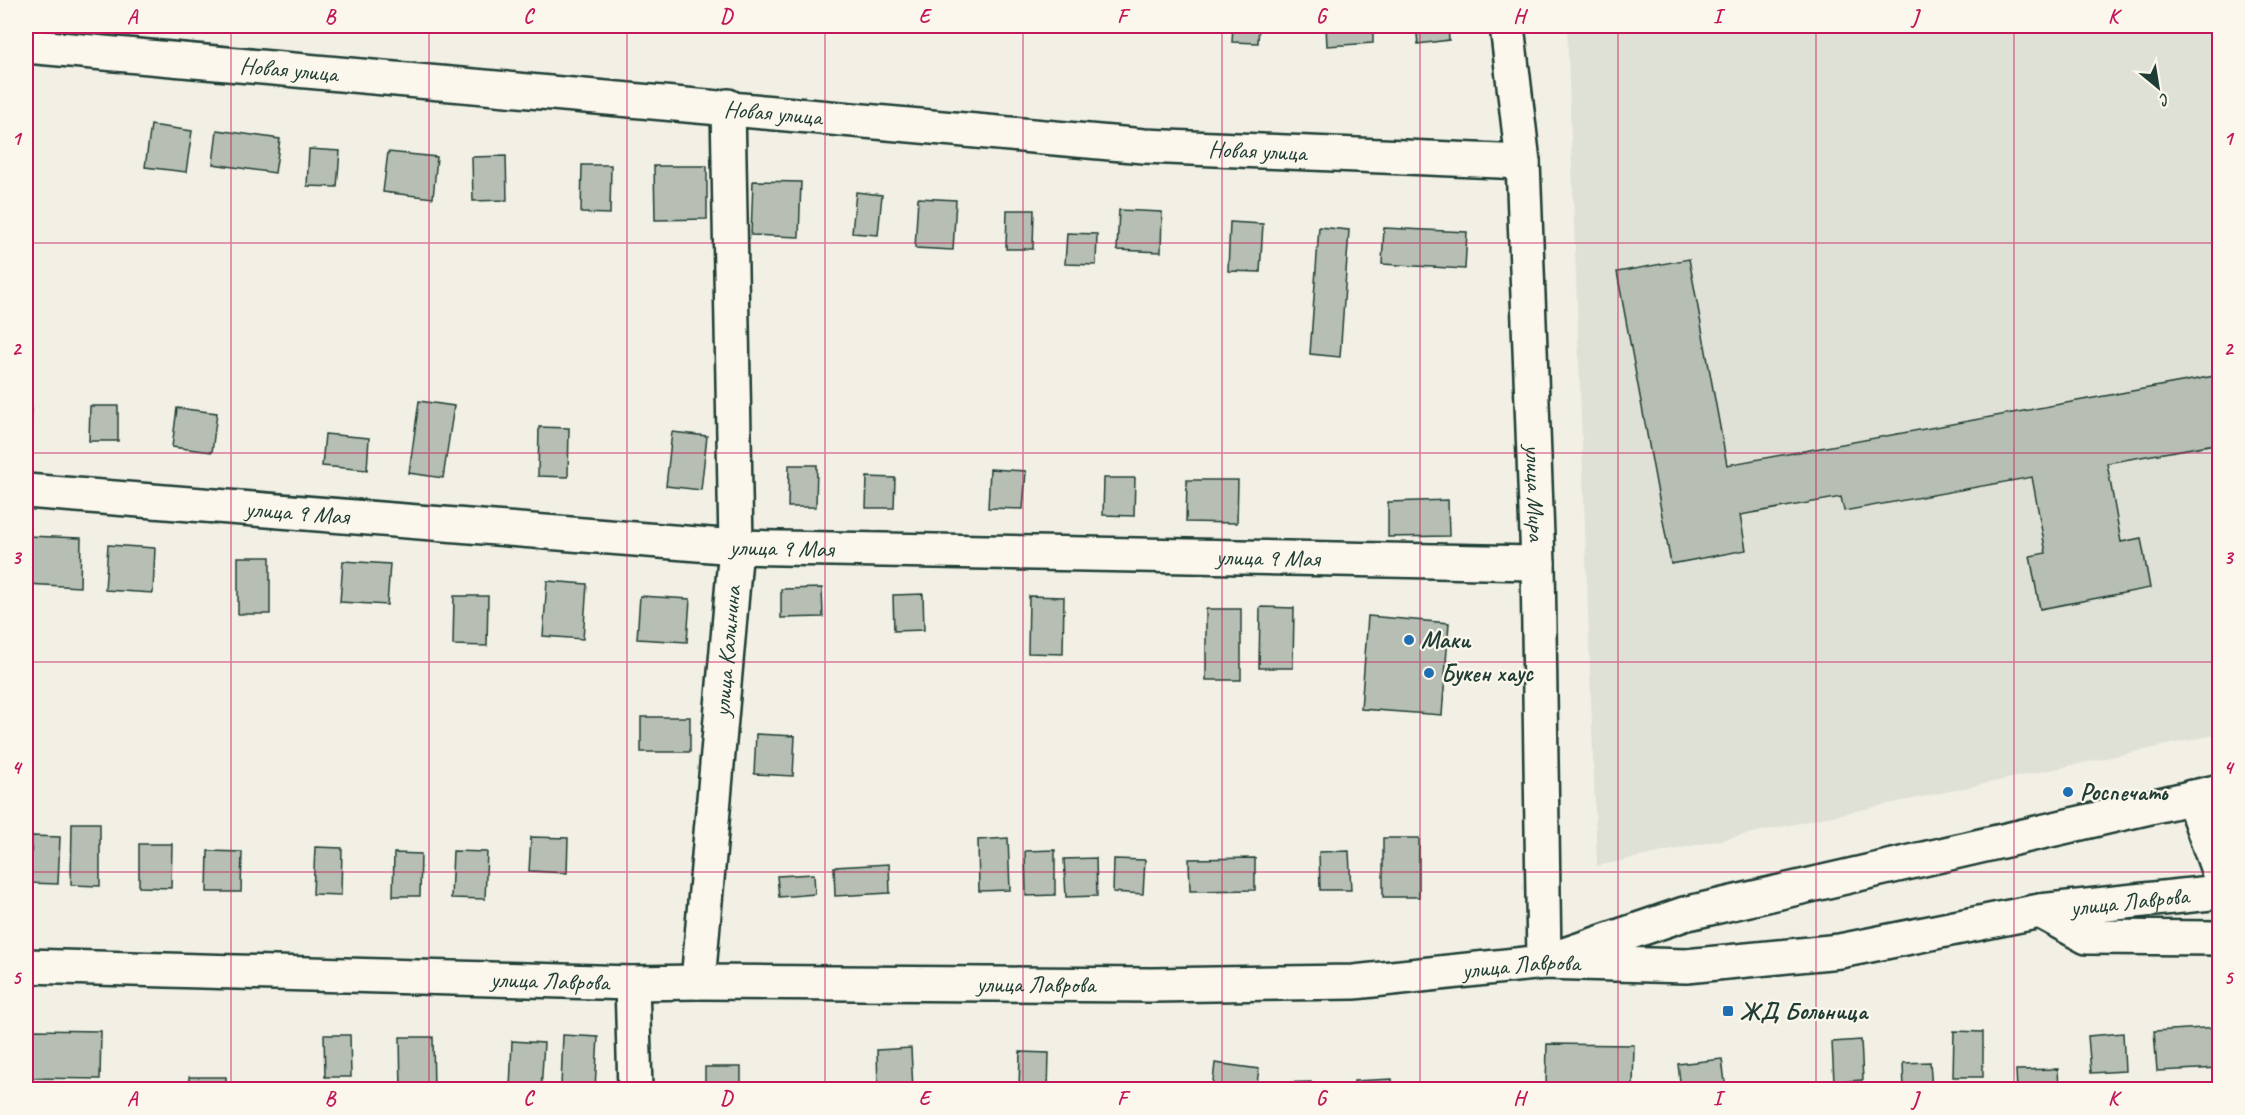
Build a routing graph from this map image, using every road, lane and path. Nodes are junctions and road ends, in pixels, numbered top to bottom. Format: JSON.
{"nodes":[{"id":1,"x":1507,"y":26,"type":"edge"},
{"id":2,"x":26,"y":46,"type":"edge"},
{"id":3,"x":728,"y":106,"type":"junction"},
{"id":4,"x":1523,"y":162,"type":"junction"},
{"id":5,"x":26,"y":491,"type":"edge"},
{"id":6,"x":736,"y":547,"type":"junction"},
{"id":7,"x":1538,"y":563,"type":"junction"},
{"id":8,"x":2206,"y":794,"type":"edge"},
{"id":9,"x":2220,"y":876,"type":"edge"},
{"id":10,"x":2220,"y":892,"type":"edge"},
{"id":11,"x":2040,"y":911,"type":"junction"},
{"id":12,"x":2220,"y":938,"type":"edge"},
{"id":13,"x":1544,"y":962,"type":"junction"},
{"id":14,"x":26,"y":966,"type":"edge"},
{"id":15,"x":698,"y":981,"type":"junction"},
{"id":16,"x":632,"y":984,"type":"junction"},
{"id":17,"x":635,"y":1089,"type":"edge"}],
"edges":[{"from":1,"to":4,"type":"street","name":"улица Мира"},
{"from":2,"to":3,"type":"street","name":"Новая улица"},
{"from":3,"to":4,"type":"street","name":"Новая улица"},
{"from":3,"to":6,"type":"street","name":"улица Калинина"},
{"from":4,"to":7,"type":"street","name":"улица Мира"},
{"from":5,"to":6,"type":"street","name":"улица 9 Мая"},
{"from":6,"to":7,"type":"street","name":"улица 9 Мая"},
{"from":6,"to":15,"type":"street","name":"улица Калинина"},
{"from":7,"to":13,"type":"street","name":"улица Мира"},
{"from":8,"to":9,"type":"street"},
{"from":8,"to":13,"type":"street"},
{"from":10,"to":11,"type":"street","name":"улица Лаврова"},
{"from":11,"to":12,"type":"street","name":"улица Лаврова"},
{"from":11,"to":13,"type":"street","name":"улица Лаврова"},
{"from":13,"to":15,"type":"street","name":"улица Лаврова"},
{"from":14,"to":16,"type":"street","name":"улица Лаврова"},
{"from":15,"to":16,"type":"street","name":"улица Лаврова"},
{"from":16,"to":17,"type":"street"}]}
